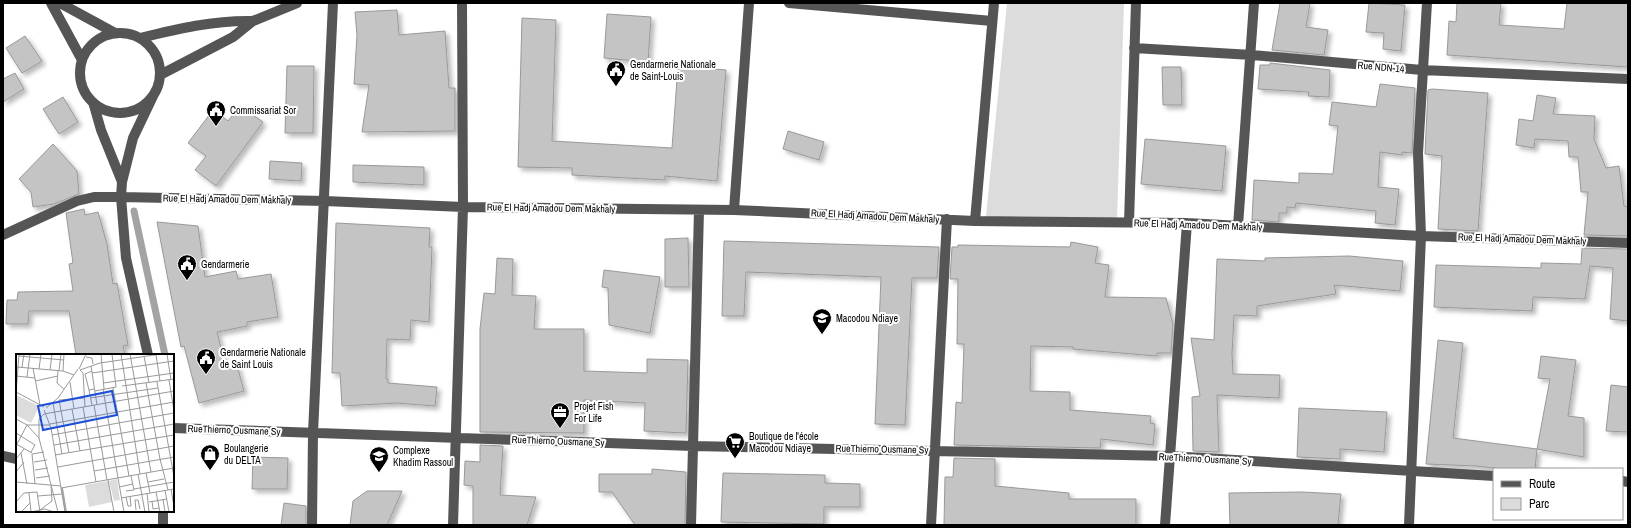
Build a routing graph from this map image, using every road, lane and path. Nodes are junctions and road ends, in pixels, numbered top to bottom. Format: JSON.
{"nodes":[{"id":1,"x":51,"y":3,"type":"edge"},
{"id":2,"x":60,"y":3,"type":"edge"},
{"id":3,"x":296,"y":3,"type":"edge"},
{"id":4,"x":333,"y":3,"type":"edge"},
{"id":5,"x":462,"y":3,"type":"edge"},
{"id":6,"x":749,"y":3,"type":"edge"},
{"id":7,"x":789,"y":3,"type":"edge"},
{"id":8,"x":994,"y":3,"type":"edge"},
{"id":9,"x":1136,"y":3,"type":"edge"},
{"id":10,"x":1254,"y":3,"type":"edge"},
{"id":11,"x":1427,"y":3,"type":"edge"},
{"id":12,"x":253,"y":21,"type":"junction"},
{"id":13,"x":992,"y":21,"type":"junction"},
{"id":14,"x":115,"y":33,"type":"junction"},
{"id":15,"x":140,"y":38,"type":"junction"},
{"id":16,"x":1134,"y":48,"type":"junction"},
{"id":17,"x":1252,"y":55,"type":"junction"},
{"id":18,"x":82,"y":60,"type":"junction"},
{"id":19,"x":1422,"y":70,"type":"junction"},
{"id":20,"x":160,"y":75,"type":"junction"},
{"id":21,"x":1628,"y":79,"type":"edge"},
{"id":22,"x":153,"y":96,"type":"junction"},
{"id":23,"x":93,"y":102,"type":"junction"},
{"id":24,"x":122,"y":182,"type":"junction"},
{"id":25,"x":121,"y":197,"type":"junction"},
{"id":26,"x":325,"y":201,"type":"junction"},
{"id":27,"x":463,"y":206,"type":"junction"},
{"id":28,"x":699,"y":210,"type":"junction"},
{"id":29,"x":734,"y":210,"type":"junction"},
{"id":30,"x":947,"y":219,"type":"junction"},
{"id":31,"x":975,"y":221,"type":"junction"},
{"id":32,"x":1129,"y":222,"type":"junction"},
{"id":33,"x":1187,"y":224,"type":"junction"},
{"id":34,"x":1238,"y":226,"type":"junction"},
{"id":35,"x":3,"y":235,"type":"edge"},
{"id":36,"x":1421,"y":236,"type":"junction"},
{"id":37,"x":1628,"y":243,"type":"edge"},
{"id":38,"x":148,"y":354,"type":"edge"},
{"id":39,"x":174,"y":428,"type":"edge"},
{"id":40,"x":313,"y":433,"type":"junction"},
{"id":41,"x":455,"y":438,"type":"junction"},
{"id":42,"x":693,"y":446,"type":"junction"},
{"id":43,"x":934,"y":450,"type":"junction"},
{"id":44,"x":3,"y":456,"type":"edge"},
{"id":45,"x":1170,"y":456,"type":"junction"},
{"id":46,"x":16,"y":458,"type":"edge"},
{"id":47,"x":1412,"y":472,"type":"junction"},
{"id":48,"x":1493,"y":476,"type":"edge"},
{"id":49,"x":163,"y":512,"type":"edge"},
{"id":50,"x":163,"y":525,"type":"edge"},
{"id":51,"x":312,"y":525,"type":"edge"},
{"id":52,"x":453,"y":525,"type":"edge"},
{"id":53,"x":691,"y":525,"type":"edge"},
{"id":54,"x":931,"y":525,"type":"edge"},
{"id":55,"x":1165,"y":525,"type":"edge"},
{"id":56,"x":1409,"y":525,"type":"edge"}],
"edges":[{"from":1,"to":18,"type":"street"},
{"from":2,"to":14,"type":"street"},
{"from":3,"to":12,"type":"street"},
{"from":4,"to":26,"type":"street"},
{"from":5,"to":27,"type":"street"},
{"from":6,"to":29,"type":"street"},
{"from":7,"to":13,"type":"street"},
{"from":8,"to":13,"type":"street"},
{"from":9,"to":16,"type":"street"},
{"from":10,"to":17,"type":"street"},
{"from":11,"to":19,"type":"street"},
{"from":12,"to":15,"type":"street"},
{"from":12,"to":20,"type":"street"},
{"from":13,"to":31,"type":"street"},
{"from":14,"to":15,"type":"street"},
{"from":14,"to":18,"type":"street"},
{"from":15,"to":20,"type":"street"},
{"from":16,"to":17,"type":"street","name":"Rue NDN-14"},
{"from":16,"to":32,"type":"street"},
{"from":17,"to":19,"type":"street","name":"Rue NDN-14"},
{"from":17,"to":34,"type":"street"},
{"from":18,"to":23,"type":"street"},
{"from":19,"to":21,"type":"street","name":"Rue NDN-14"},
{"from":19,"to":36,"type":"street"},
{"from":20,"to":22,"type":"street"},
{"from":22,"to":23,"type":"street"},
{"from":22,"to":24,"type":"street"},
{"from":23,"to":24,"type":"street"},
{"from":24,"to":25,"type":"street"},
{"from":25,"to":26,"type":"street","name":"Rue El Hadj Amadou Dem Makhaly"},
{"from":25,"to":35,"type":"street","name":"Rue El Hadj Amadou Dem Makhaly"},
{"from":25,"to":38,"type":"street"},
{"from":26,"to":27,"type":"street","name":"Rue El Hadj Amadou Dem Makhaly"},
{"from":26,"to":40,"type":"street"},
{"from":27,"to":28,"type":"street","name":"Rue El Hadj Amadou Dem Makhaly"},
{"from":27,"to":41,"type":"street"},
{"from":28,"to":29,"type":"street","name":"Rue El Hadj Amadou Dem Makhaly"},
{"from":28,"to":42,"type":"street"},
{"from":29,"to":30,"type":"street","name":"Rue El Hadj Amadou Dem Makhaly"},
{"from":30,"to":31,"type":"street","name":"Rue El Hadj Amadou Dem Makhaly"},
{"from":30,"to":43,"type":"street"},
{"from":31,"to":32,"type":"street","name":"Rue El Hadj Amadou Dem Makhaly"},
{"from":32,"to":33,"type":"street","name":"Rue El Hadj Amadou Dem Makhaly"},
{"from":33,"to":34,"type":"street","name":"Rue El Hadj Amadou Dem Makhaly"},
{"from":33,"to":45,"type":"street"},
{"from":34,"to":36,"type":"street","name":"Rue El Hadj Amadou Dem Makhaly"},
{"from":36,"to":37,"type":"street","name":"Rue El Hadj Amadou Dem Makhaly"},
{"from":36,"to":47,"type":"street"},
{"from":39,"to":40,"type":"street","name":"RueThierno Ousmane Sy"},
{"from":40,"to":41,"type":"street","name":"RueThierno Ousmane Sy"},
{"from":40,"to":51,"type":"street"},
{"from":41,"to":42,"type":"street","name":"RueThierno Ousmane Sy"},
{"from":41,"to":52,"type":"street"},
{"from":42,"to":43,"type":"street","name":"RueThierno Ousmane Sy"},
{"from":42,"to":53,"type":"street"},
{"from":43,"to":45,"type":"street","name":"RueThierno Ousmane Sy"},
{"from":43,"to":54,"type":"street"},
{"from":44,"to":46,"type":"street"},
{"from":45,"to":47,"type":"street","name":"RueThierno Ousmane Sy"},
{"from":45,"to":55,"type":"street"},
{"from":47,"to":48,"type":"street","name":"RueThierno Ousmane Sy"},
{"from":47,"to":56,"type":"street"},
{"from":49,"to":50,"type":"street"}]}
